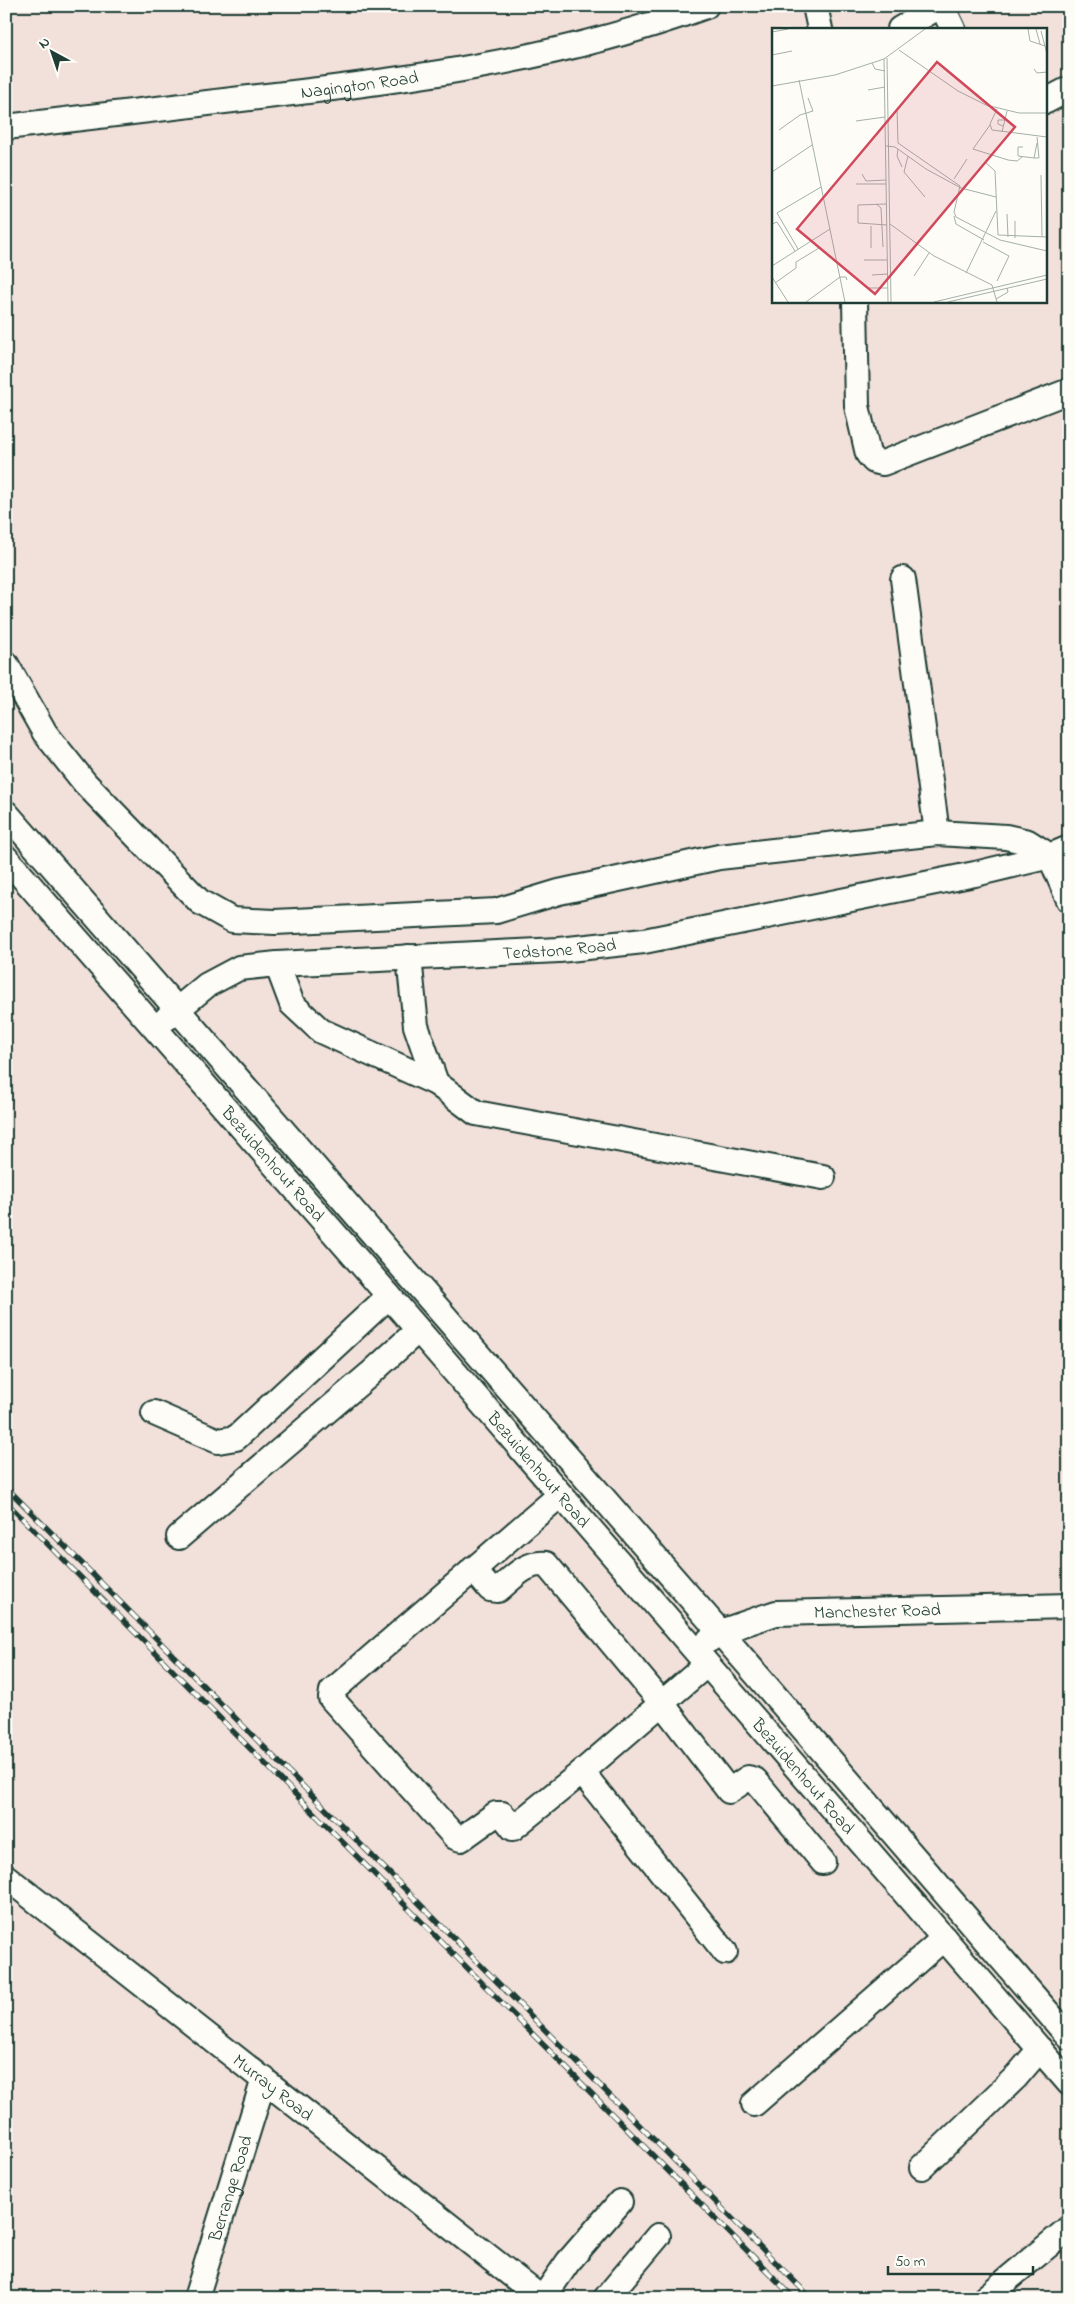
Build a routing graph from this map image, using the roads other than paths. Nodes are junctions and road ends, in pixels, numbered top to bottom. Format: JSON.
{"nodes":[{"id":1,"x":706,"y":6,"type":"edge"},
{"id":2,"x":815,"y":6,"type":"edge"},
{"id":3,"x":941,"y":6,"type":"edge"},
{"id":4,"x":820,"y":28,"type":"edge"},
{"id":5,"x":902,"y":28,"type":"edge"},
{"id":6,"x":952,"y":28,"type":"edge"},
{"id":7,"x":1069,"y":90,"type":"edge"},
{"id":8,"x":1048,"y":100,"type":"edge"},
{"id":9,"x":6,"y":127,"type":"edge"},
{"id":10,"x":855,"y":302,"type":"edge"},
{"id":11,"x":1069,"y":391,"type":"edge"},
{"id":12,"x":903,"y":579,"type":"dead end"},
{"id":13,"x":6,"y":664,"type":"edge"},
{"id":14,"x":6,"y":812,"type":"edge"},
{"id":15,"x":937,"y":833,"type":"junction"},
{"id":16,"x":1059,"y":852,"type":"edge"},
{"id":17,"x":6,"y":858,"type":"edge"},
{"id":18,"x":1069,"y":900,"type":"edge"},
{"id":19,"x":122,"y":944,"type":"junction"},
{"id":20,"x":409,"y":957,"type":"junction"},
{"id":21,"x":100,"y":964,"type":"junction"},
{"id":22,"x":277,"y":964,"type":"junction"},
{"id":23,"x":178,"y":1009,"type":"junction"},
{"id":24,"x":156,"y":1027,"type":"junction"},
{"id":25,"x":436,"y":1083,"type":"junction"},
{"id":26,"x":823,"y":1177,"type":"dead end"},
{"id":27,"x":405,"y":1271,"type":"junction"},
{"id":28,"x":386,"y":1293,"type":"junction"},
{"id":29,"x":418,"y":1330,"type":"junction"},
{"id":30,"x":154,"y":1413,"type":"dead end"},
{"id":31,"x":574,"y":1464,"type":"junction"},
{"id":32,"x":556,"y":1490,"type":"junction"},
{"id":33,"x":180,"y":1538,"type":"dead end"},
{"id":34,"x":473,"y":1569,"type":"junction"},
{"id":35,"x":1069,"y":1606,"type":"edge"},
{"id":36,"x":720,"y":1632,"type":"junction"},
{"id":37,"x":700,"y":1658,"type":"junction"},
{"id":38,"x":660,"y":1702,"type":"junction"},
{"id":39,"x":582,"y":1772,"type":"junction"},
{"id":40,"x":823,"y":1862,"type":"dead end"},
{"id":41,"x":6,"y":1877,"type":"edge"},
{"id":42,"x":960,"y":1911,"type":"junction"},
{"id":43,"x":940,"y":1934,"type":"junction"},
{"id":44,"x":725,"y":1952,"type":"dead end"},
{"id":45,"x":1069,"y":2037,"type":"edge"},
{"id":46,"x":1053,"y":2054,"type":"edge"},
{"id":47,"x":264,"y":2079,"type":"junction"},
{"id":48,"x":1069,"y":2083,"type":"edge"},
{"id":49,"x":754,"y":2104,"type":"dead end"},
{"id":50,"x":922,"y":2167,"type":"dead end"},
{"id":51,"x":620,"y":2202,"type":"dead end"},
{"id":52,"x":1069,"y":2228,"type":"edge"},
{"id":53,"x":658,"y":2236,"type":"dead end"},
{"id":54,"x":196,"y":2298,"type":"edge"},
{"id":55,"x":542,"y":2298,"type":"edge"},
{"id":56,"x":606,"y":2298,"type":"edge"},
{"id":57,"x":985,"y":2298,"type":"edge"}],
"edges":[{"from":1,"to":9,"type":"street","name":"Nagington Road"},
{"from":2,"to":4,"type":"street"},
{"from":3,"to":5,"type":"street"},
{"from":3,"to":6,"type":"street"},
{"from":7,"to":8,"type":"street"},
{"from":10,"to":11,"type":"street"},
{"from":12,"to":15,"type":"street"},
{"from":13,"to":15,"type":"street"},
{"from":14,"to":19,"type":"street","name":"Bezuidenhout Road"},
{"from":15,"to":16,"type":"street"},
{"from":16,"to":18,"type":"street"},
{"from":16,"to":20,"type":"street","name":"Tedstone Road"},
{"from":17,"to":21,"type":"street","name":"Bezuidenhout Road"},
{"from":19,"to":21,"type":"street"},
{"from":19,"to":23,"type":"street","name":"Bezuidenhout Road"},
{"from":20,"to":22,"type":"street","name":"Tedstone Road"},
{"from":20,"to":25,"type":"street"},
{"from":21,"to":24,"type":"street","name":"Bezuidenhout Road"},
{"from":22,"to":23,"type":"street","name":"Tedstone Road"},
{"from":22,"to":25,"type":"street"},
{"from":23,"to":24,"type":"street","name":"Tedstone Road"},
{"from":23,"to":27,"type":"street","name":"Bezuidenhout Road"},
{"from":24,"to":28,"type":"street","name":"Bezuidenhout Road"},
{"from":25,"to":26,"type":"street"},
{"from":27,"to":28,"type":"street"},
{"from":27,"to":31,"type":"street","name":"Bezuidenhout Road"},
{"from":28,"to":29,"type":"street","name":"Bezuidenhout Road"},
{"from":28,"to":30,"type":"street"},
{"from":29,"to":32,"type":"street","name":"Bezuidenhout Road"},
{"from":29,"to":33,"type":"street"},
{"from":31,"to":32,"type":"street"},
{"from":31,"to":36,"type":"street","name":"Bezuidenhout Road"},
{"from":32,"to":34,"type":"street"},
{"from":32,"to":37,"type":"street","name":"Bezuidenhout Road"},
{"from":34,"to":38,"type":"street"},
{"from":34,"to":39,"type":"street","name":"Manchester Road"},
{"from":35,"to":36,"type":"street","name":"Manchester Road"},
{"from":36,"to":37,"type":"street","name":"Manchester Road"},
{"from":36,"to":42,"type":"street","name":"Bezuidenhout Road"},
{"from":37,"to":38,"type":"street","name":"Manchester Road"},
{"from":37,"to":43,"type":"street","name":"Bezuidenhout Road"},
{"from":38,"to":39,"type":"street","name":"Manchester Road"},
{"from":38,"to":40,"type":"street"},
{"from":39,"to":44,"type":"street"},
{"from":41,"to":47,"type":"street","name":"Murray Road"},
{"from":42,"to":43,"type":"street"},
{"from":42,"to":45,"type":"street","name":"Bezuidenhout Road"},
{"from":43,"to":46,"type":"street","name":"Bezuidenhout Road"},
{"from":43,"to":49,"type":"street"},
{"from":46,"to":48,"type":"street","name":"Bezuidenhout Road"},
{"from":46,"to":50,"type":"street"},
{"from":47,"to":54,"type":"street","name":"Berrange Road"},
{"from":47,"to":55,"type":"street","name":"Murray Road"},
{"from":51,"to":55,"type":"street"},
{"from":52,"to":57,"type":"street"},
{"from":53,"to":56,"type":"street"}]}
